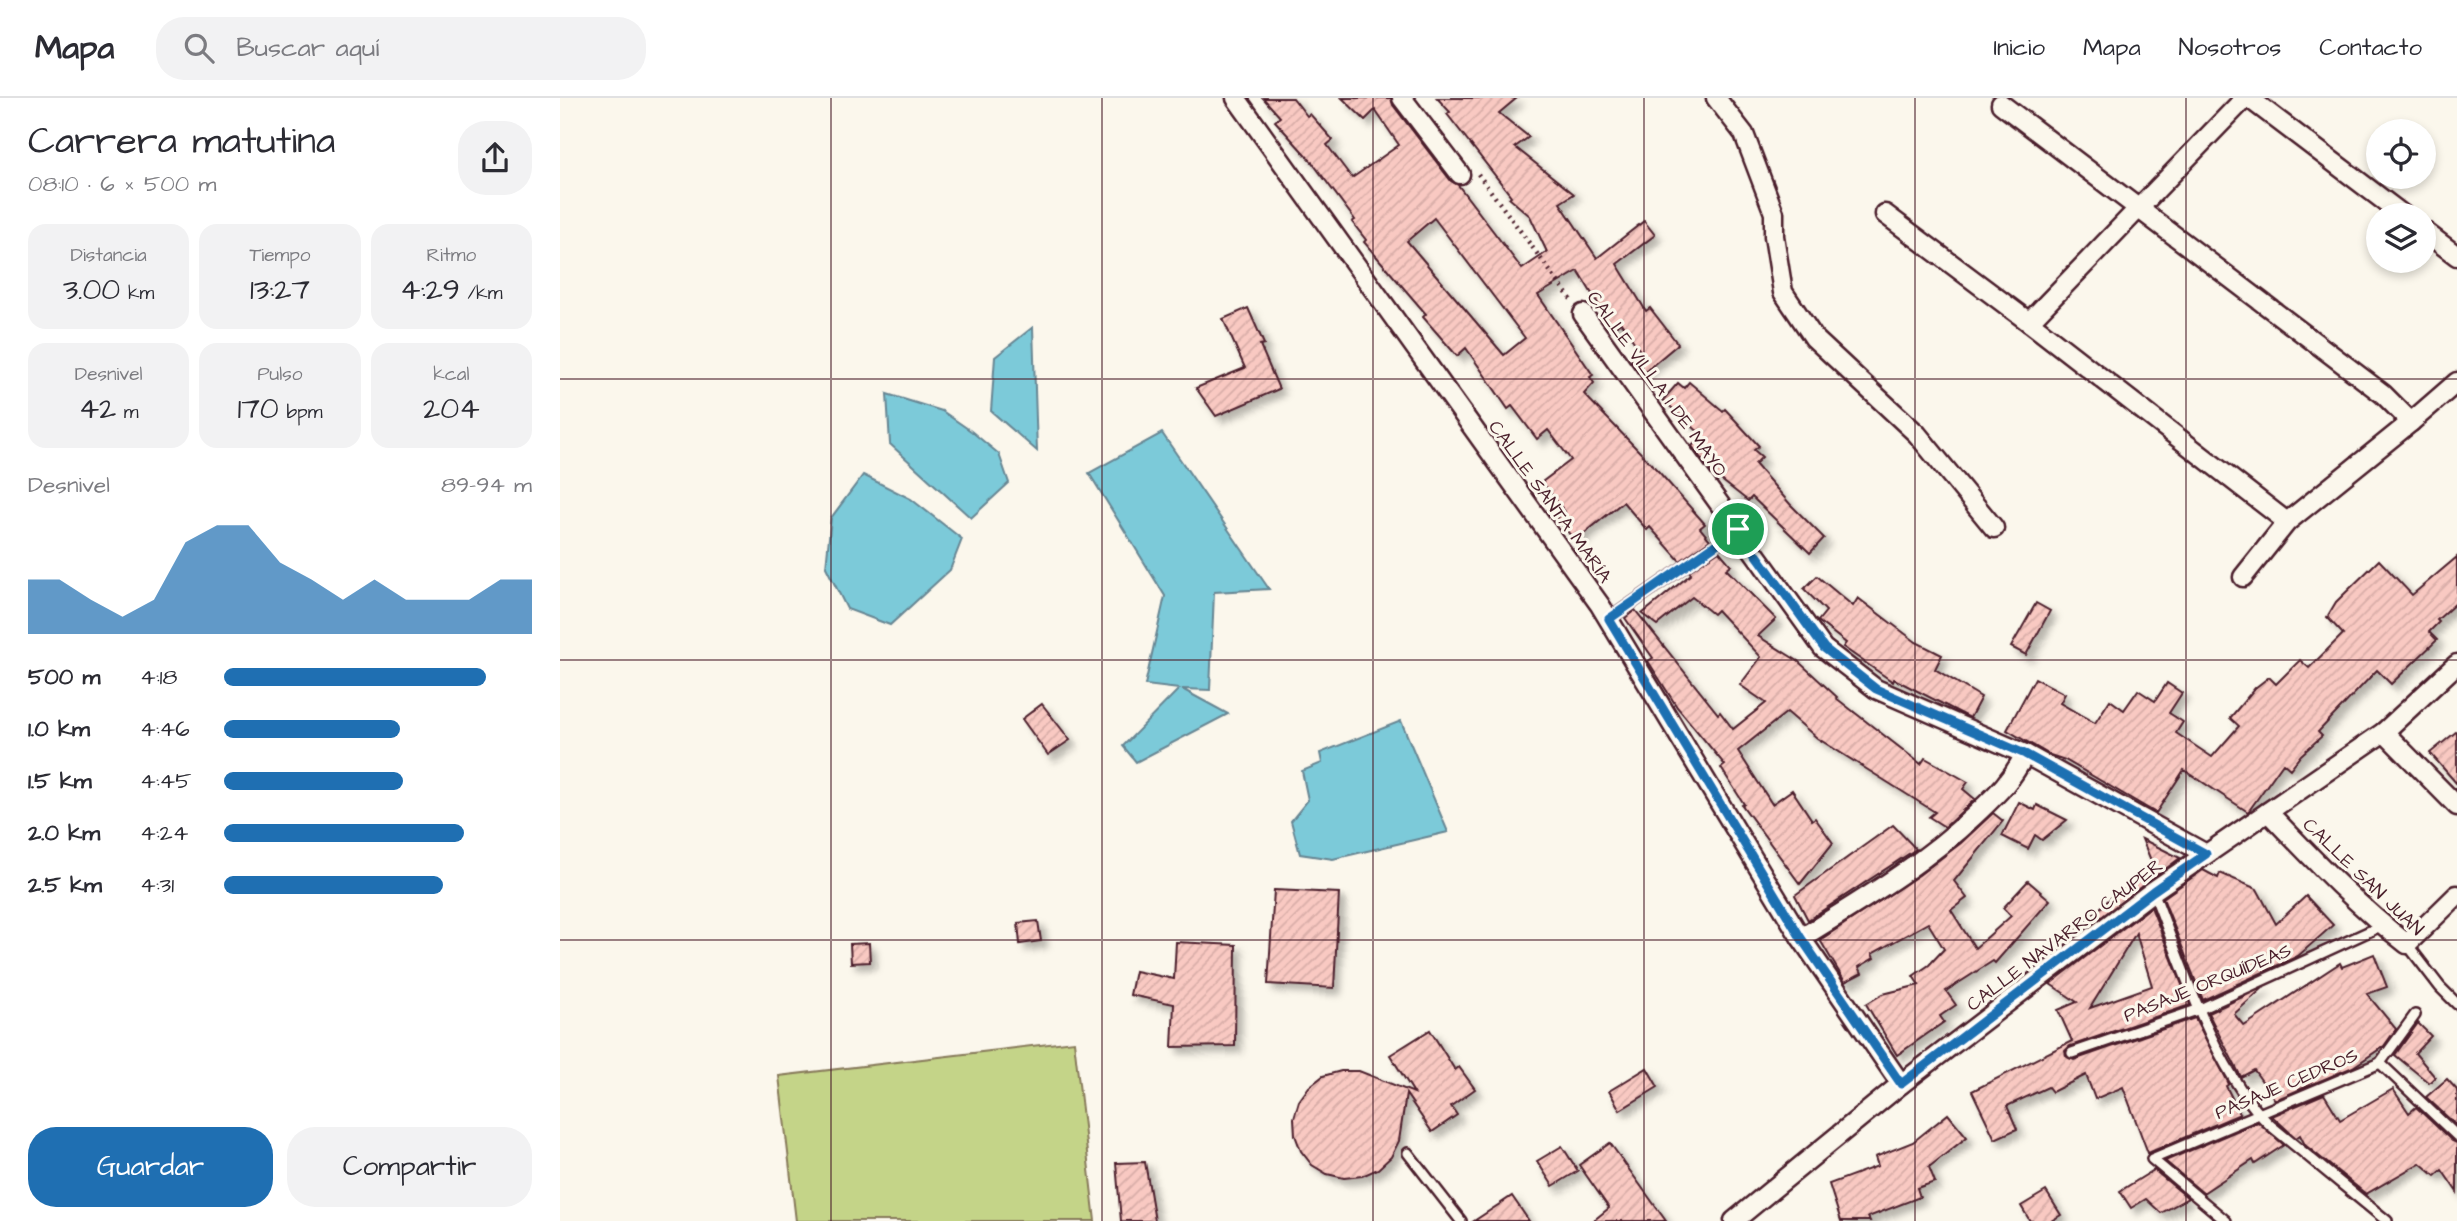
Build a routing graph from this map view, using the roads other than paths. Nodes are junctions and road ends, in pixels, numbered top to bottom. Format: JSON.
{"nodes":[{"id":1,"x":1237,"y":98,"type":"edge"},
{"id":2,"x":1402,"y":98,"type":"edge"},
{"id":3,"x":1716,"y":98,"type":"edge"},
{"id":4,"x":2247,"y":98,"type":"edge"},
{"id":5,"x":2001,"y":104,"type":"dead end"},
{"id":6,"x":1469,"y":174,"type":"road end"},
{"id":7,"x":2387,"y":203,"type":"edge"},
{"id":8,"x":2137,"y":209,"type":"junction"},
{"id":9,"x":1885,"y":214,"type":"dead end"},
{"id":10,"x":2436,"y":240,"type":"edge"},
{"id":11,"x":2457,"y":256,"type":"edge"},
{"id":12,"x":1583,"y":314,"type":"road end"},
{"id":13,"x":2029,"y":322,"type":"junction"},
{"id":14,"x":2457,"y":382,"type":"edge"},
{"id":15,"x":2411,"y":422,"type":"junction"},
{"id":16,"x":2287,"y":522,"type":"junction"},
{"id":17,"x":1994,"y":528,"type":"dead end"},
{"id":18,"x":1738,"y":529,"type":"junction"},
{"id":19,"x":2243,"y":577,"type":"dead end"},
{"id":20,"x":1609,"y":619,"type":"junction"},
{"id":21,"x":2457,"y":664,"type":"edge"},
{"id":22,"x":2384,"y":732,"type":"junction"},
{"id":23,"x":2024,"y":756,"type":"junction"},
{"id":24,"x":2457,"y":806,"type":"edge"},
{"id":25,"x":2268,"y":812,"type":"junction"},
{"id":26,"x":2206,"y":854,"type":"junction"},
{"id":27,"x":2153,"y":891,"type":"junction"},
{"id":28,"x":2457,"y":895,"type":"edge"},
{"id":29,"x":2377,"y":928,"type":"junction"},
{"id":30,"x":1801,"y":938,"type":"junction"},
{"id":31,"x":2407,"y":944,"type":"junction"},
{"id":32,"x":2457,"y":1004,"type":"edge"},
{"id":33,"x":2200,"y":1009,"type":"junction"},
{"id":34,"x":2415,"y":1015,"type":"dead end"},
{"id":35,"x":2072,"y":1053,"type":"dead end"},
{"id":36,"x":2380,"y":1063,"type":"junction"},
{"id":37,"x":1901,"y":1084,"type":"junction"},
{"id":38,"x":2258,"y":1113,"type":"junction"},
{"id":39,"x":2457,"y":1136,"type":"edge"},
{"id":40,"x":1408,"y":1153,"type":"dead end"},
{"id":41,"x":1461,"y":1221,"type":"edge"},
{"id":42,"x":1734,"y":1221,"type":"edge"},
{"id":43,"x":2226,"y":1221,"type":"edge"},
{"id":44,"x":2388,"y":1221,"type":"edge"}],
"edges":[{"from":1,"to":20,"type":"street","name":"CALLE SANTA MARÍA"},
{"from":2,"to":6,"type":"street"},
{"from":3,"to":17,"type":"street"},
{"from":4,"to":7,"type":"street"},
{"from":4,"to":8,"type":"street"},
{"from":5,"to":8,"type":"street"},
{"from":8,"to":13,"type":"street"},
{"from":8,"to":15,"type":"street"},
{"from":9,"to":13,"type":"street"},
{"from":10,"to":11,"type":"street"},
{"from":12,"to":18,"type":"street","name":"CALLE VILLA 1 DE MAYO"},
{"from":13,"to":16,"type":"street"},
{"from":14,"to":15,"type":"street"},
{"from":15,"to":16,"type":"street"},
{"from":16,"to":19,"type":"street"},
{"from":18,"to":20,"type":"lane"},
{"from":18,"to":23,"type":"street","name":"CALLE VILLA 1 DE MAYO"},
{"from":20,"to":30,"type":"street","name":"CALLE SANTA MARÍA"},
{"from":21,"to":22,"type":"street","name":"CALLE NAVARRO CAUPER"},
{"from":22,"to":24,"type":"street"},
{"from":22,"to":25,"type":"street","name":"CALLE NAVARRO CAUPER"},
{"from":23,"to":26,"type":"street","name":"CALLE VILLA 1 DE MAYO"},
{"from":23,"to":30,"type":"street"},
{"from":25,"to":26,"type":"street","name":"CALLE NAVARRO CAUPER"},
{"from":25,"to":29,"type":"street","name":"CALLE SAN JUAN"},
{"from":26,"to":27,"type":"street","name":"CALLE NAVARRO CAUPER"},
{"from":27,"to":33,"type":"lane"},
{"from":27,"to":37,"type":"street","name":"CALLE NAVARRO CAUPER"},
{"from":28,"to":31,"type":"street"},
{"from":29,"to":31,"type":"street","name":"CALLE SAN JUAN"},
{"from":29,"to":33,"type":"lane","name":"PASAJE ORQUÍDEAS"},
{"from":30,"to":37,"type":"street","name":"CALLE SANTA MARÍA"},
{"from":31,"to":32,"type":"lane","name":"CALLE SAN JUAN"},
{"from":33,"to":35,"type":"lane","name":"PASAJE ORQUÍDEAS"},
{"from":33,"to":38,"type":"lane"},
{"from":34,"to":36,"type":"lane","name":"PASAJE CEDROS"},
{"from":36,"to":38,"type":"lane","name":"PASAJE CEDROS"},
{"from":36,"to":39,"type":"lane"},
{"from":37,"to":42,"type":"street","name":"CALLE NAVARRO CAUPER"},
{"from":38,"to":43,"type":"lane","name":"PASAJE CEDROS"},
{"from":38,"to":44,"type":"lane"},
{"from":40,"to":41,"type":"lane"}]}
